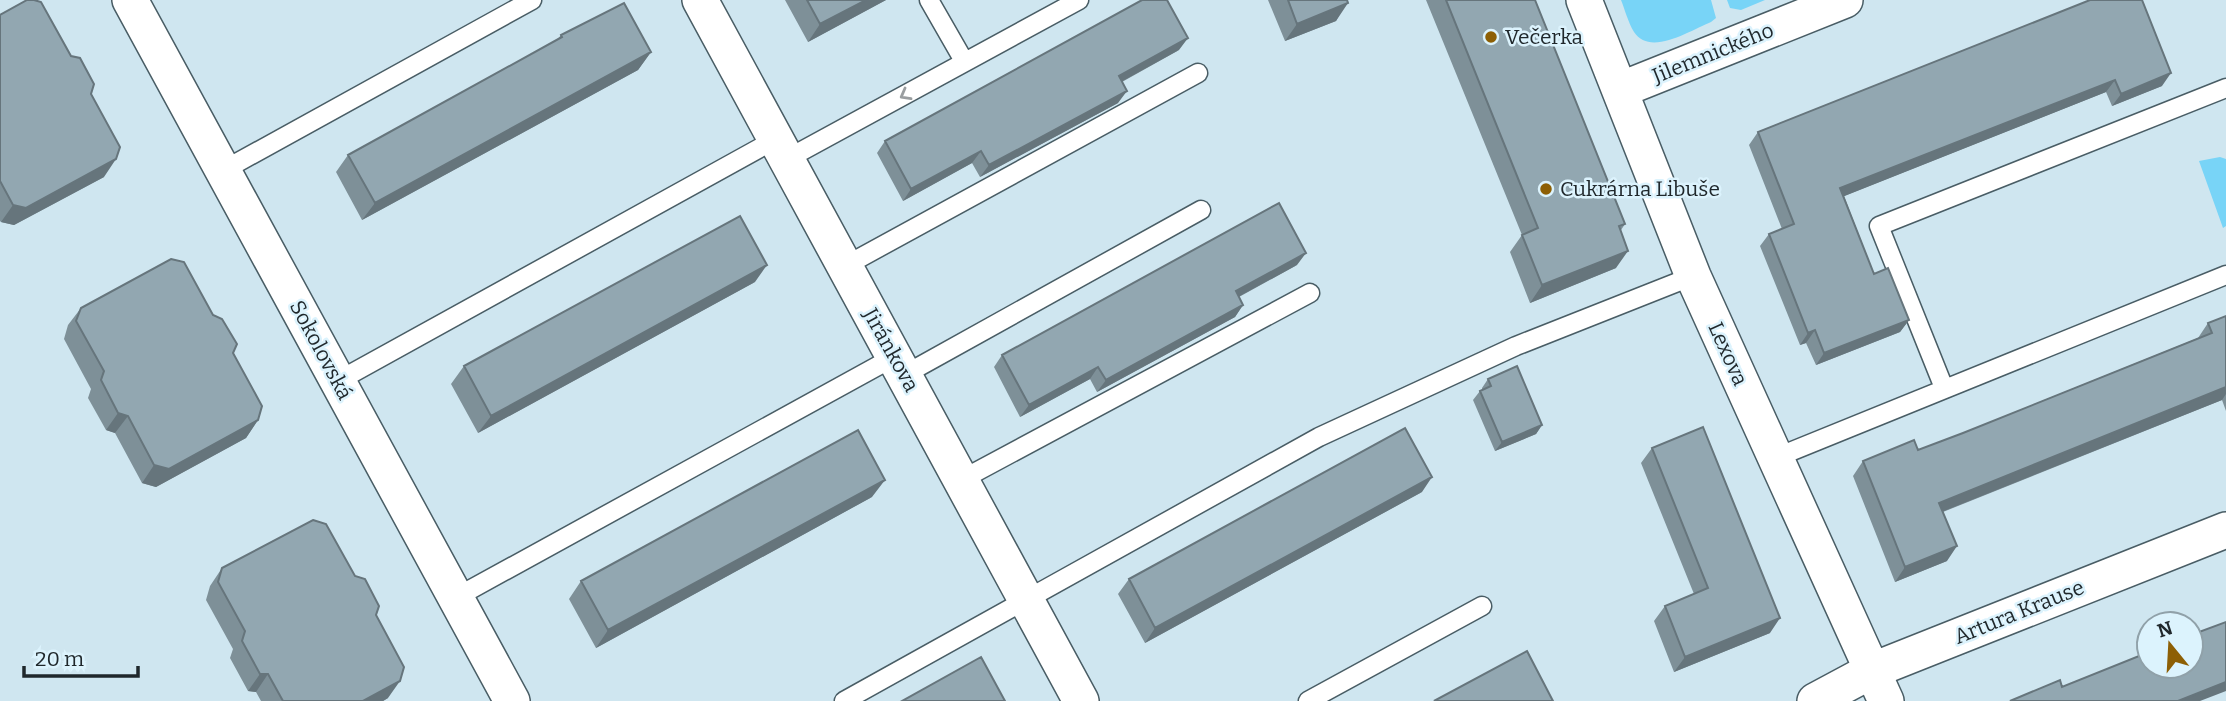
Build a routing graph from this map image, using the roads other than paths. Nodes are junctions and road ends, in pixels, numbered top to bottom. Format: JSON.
{"nodes":[{"id":1,"x":130,"y":0,"type":"edge"},
{"id":2,"x":532,"y":0,"type":"edge"},
{"id":3,"x":700,"y":0,"type":"edge"},
{"id":4,"x":929,"y":0,"type":"edge"},
{"id":5,"x":1079,"y":0,"type":"edge"},
{"id":6,"x":1584,"y":0,"type":"edge"},
{"id":7,"x":1845,"y":0,"type":"edge"},
{"id":8,"x":964,"y":61,"type":"junction"},
{"id":9,"x":1198,"y":73,"type":"dead end"},
{"id":10,"x":2226,"y":88,"type":"edge"},
{"id":11,"x":1620,"y":90,"type":"junction"},
{"id":12,"x":781,"y":149,"type":"junction"},
{"id":13,"x":224,"y":170,"type":"junction"},
{"id":14,"x":1201,"y":210,"type":"dead end"},
{"id":15,"x":845,"y":266,"type":"junction"},
{"id":16,"x":2226,"y":275,"type":"edge"},
{"id":17,"x":1693,"y":276,"type":"junction"},
{"id":18,"x":1310,"y":293,"type":"dead end"},
{"id":19,"x":899,"y":366,"type":"junction"},
{"id":20,"x":338,"y":381,"type":"junction"},
{"id":21,"x":1944,"y":388,"type":"junction"},
{"id":22,"x":1775,"y":458,"type":"junction"},
{"id":23,"x":961,"y":480,"type":"junction"},
{"id":24,"x":2226,"y":530,"type":"edge"},
{"id":25,"x":455,"y":598,"type":"junction"},
{"id":26,"x":1027,"y":601,"type":"junction"},
{"id":27,"x":1482,"y":606,"type":"dead end"},
{"id":28,"x":1878,"y":686,"type":"edge"},
{"id":29,"x":512,"y":701,"type":"edge"},
{"id":30,"x":844,"y":701,"type":"edge"},
{"id":31,"x":1081,"y":701,"type":"edge"},
{"id":32,"x":1308,"y":701,"type":"edge"},
{"id":33,"x":1815,"y":701,"type":"edge"}],
"edges":[{"from":1,"to":13,"type":"street","name":"Sokolovská"},
{"from":2,"to":13,"type":"lane"},
{"from":3,"to":12,"type":"street","name":"Jiránkova"},
{"from":4,"to":8,"type":"lane"},
{"from":5,"to":8,"type":"lane"},
{"from":6,"to":11,"type":"street","name":"Lexova"},
{"from":7,"to":11,"type":"street","name":"Jilemnického"},
{"from":8,"to":12,"type":"lane","one_way":true},
{"from":9,"to":15,"type":"lane"},
{"from":10,"to":21,"type":"lane"},
{"from":11,"to":17,"type":"street","name":"Lexova"},
{"from":12,"to":15,"type":"street","name":"Jiránkova"},
{"from":12,"to":20,"type":"lane"},
{"from":13,"to":20,"type":"street","name":"Sokolovská"},
{"from":14,"to":19,"type":"lane"},
{"from":15,"to":19,"type":"street","name":"Jiránkova"},
{"from":16,"to":21,"type":"lane"},
{"from":17,"to":22,"type":"street","name":"Lexova"},
{"from":17,"to":26,"type":"lane"},
{"from":18,"to":23,"type":"lane"},
{"from":19,"to":23,"type":"street","name":"Jiránkova"},
{"from":19,"to":25,"type":"lane"},
{"from":20,"to":25,"type":"street","name":"Sokolovská"},
{"from":21,"to":22,"type":"lane"},
{"from":22,"to":28,"type":"street","name":"Lexova"},
{"from":23,"to":26,"type":"street","name":"Jiránkova"},
{"from":24,"to":28,"type":"street","name":"Artura Krause"},
{"from":25,"to":29,"type":"street","name":"Sokolovská"},
{"from":26,"to":30,"type":"lane"},
{"from":26,"to":31,"type":"street","name":"Jiránkova"},
{"from":27,"to":32,"type":"lane"},
{"from":28,"to":33,"type":"street","name":"Artura Krause"}]}
